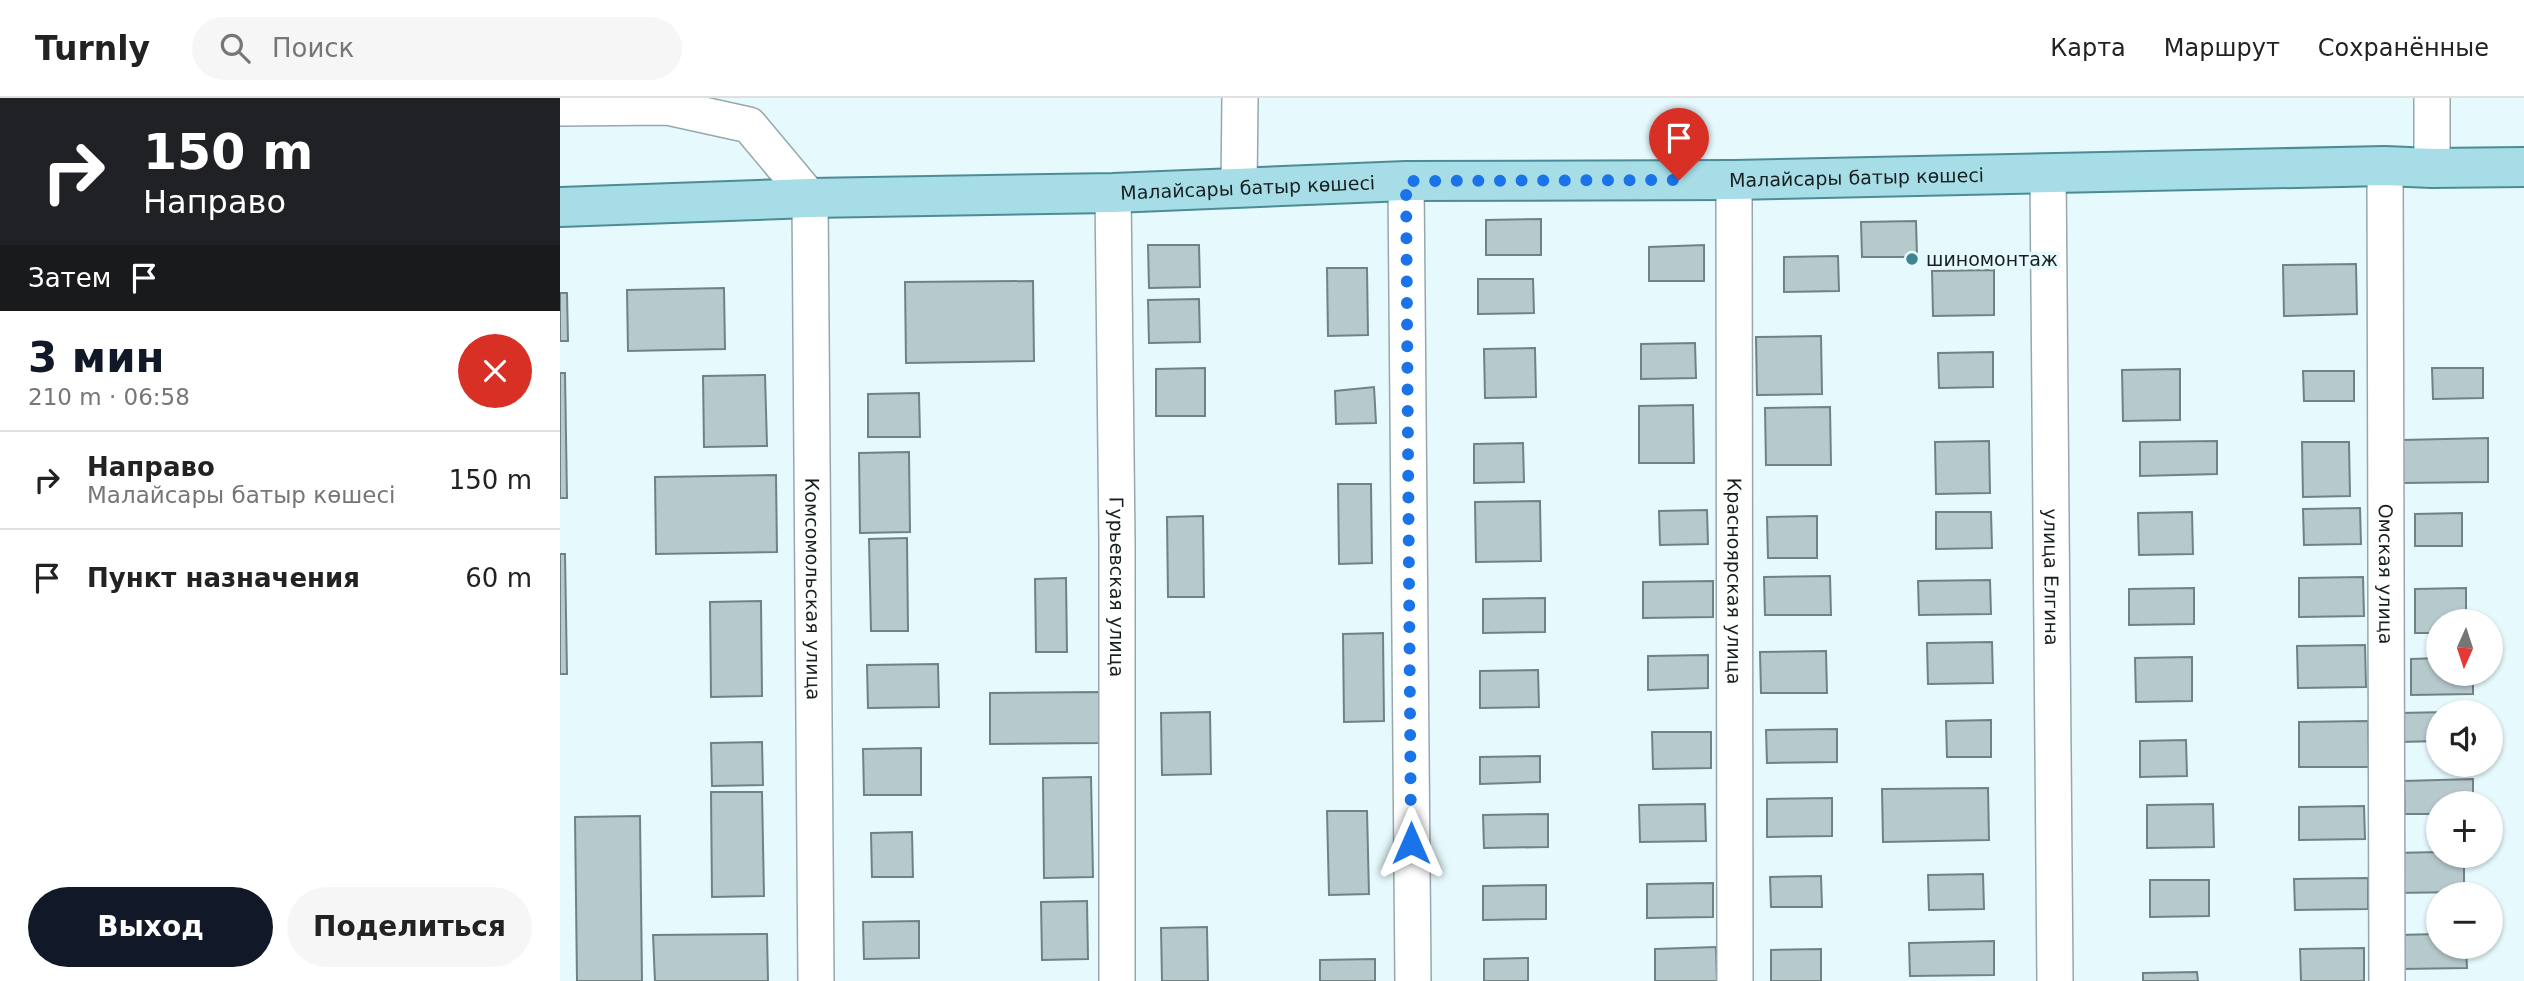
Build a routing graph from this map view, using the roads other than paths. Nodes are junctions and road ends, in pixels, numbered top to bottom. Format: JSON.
{"nodes":[{"id":1,"x":1240,"y":98,"type":"edge"},
{"id":2,"x":2432,"y":98,"type":"edge"},
{"id":3,"x":560,"y":108,"type":"edge"},
{"id":4,"x":2385,"y":166,"type":"junction"},
{"id":5,"x":2524,"y":167,"type":"edge"},
{"id":6,"x":2432,"y":168,"type":"junction"},
{"id":7,"x":2048,"y":173,"type":"junction"},
{"id":8,"x":1734,"y":180,"type":"junction"},
{"id":9,"x":1406,"y":181,"type":"junction"},
{"id":10,"x":1239,"y":188,"type":"junction"},
{"id":11,"x":1113,"y":193,"type":"junction"},
{"id":12,"x":810,"y":198,"type":"junction"},
{"id":13,"x":560,"y":207,"type":"edge"},
{"id":14,"x":816,"y":981,"type":"edge"},
{"id":15,"x":1117,"y":981,"type":"edge"},
{"id":16,"x":1413,"y":981,"type":"edge"},
{"id":17,"x":1735,"y":981,"type":"edge"},
{"id":18,"x":2054,"y":981,"type":"edge"},
{"id":19,"x":2387,"y":981,"type":"edge"}],
"edges":[{"from":1,"to":10,"type":"street"},
{"from":2,"to":6,"type":"street"},
{"from":3,"to":12,"type":"street"},
{"from":4,"to":6,"type":"main road","name":"Малайсары батыр көшесі"},
{"from":4,"to":7,"type":"main road","name":"Малайсары батыр көшесі"},
{"from":4,"to":19,"type":"street","name":"Омская улица"},
{"from":5,"to":6,"type":"main road","name":"Малайсары батыр көшесі"},
{"from":7,"to":8,"type":"main road","name":"Малайсары батыр көшесі"},
{"from":7,"to":18,"type":"street","name":"улица Елгина"},
{"from":8,"to":9,"type":"main road","name":"Малайсары батыр көшесі"},
{"from":8,"to":17,"type":"street","name":"Красноярская улица"},
{"from":9,"to":10,"type":"main road","name":"Малайсары батыр көшесі"},
{"from":9,"to":16,"type":"street"},
{"from":10,"to":11,"type":"main road","name":"Малайсары батыр көшесі"},
{"from":11,"to":12,"type":"main road","name":"Малайсары батыр көшесі"},
{"from":11,"to":15,"type":"street","name":"Гурьевская улица"},
{"from":12,"to":13,"type":"main road","name":"Малайсары батыр көшесі"},
{"from":12,"to":14,"type":"street","name":"Комсомольская улица"}]}
